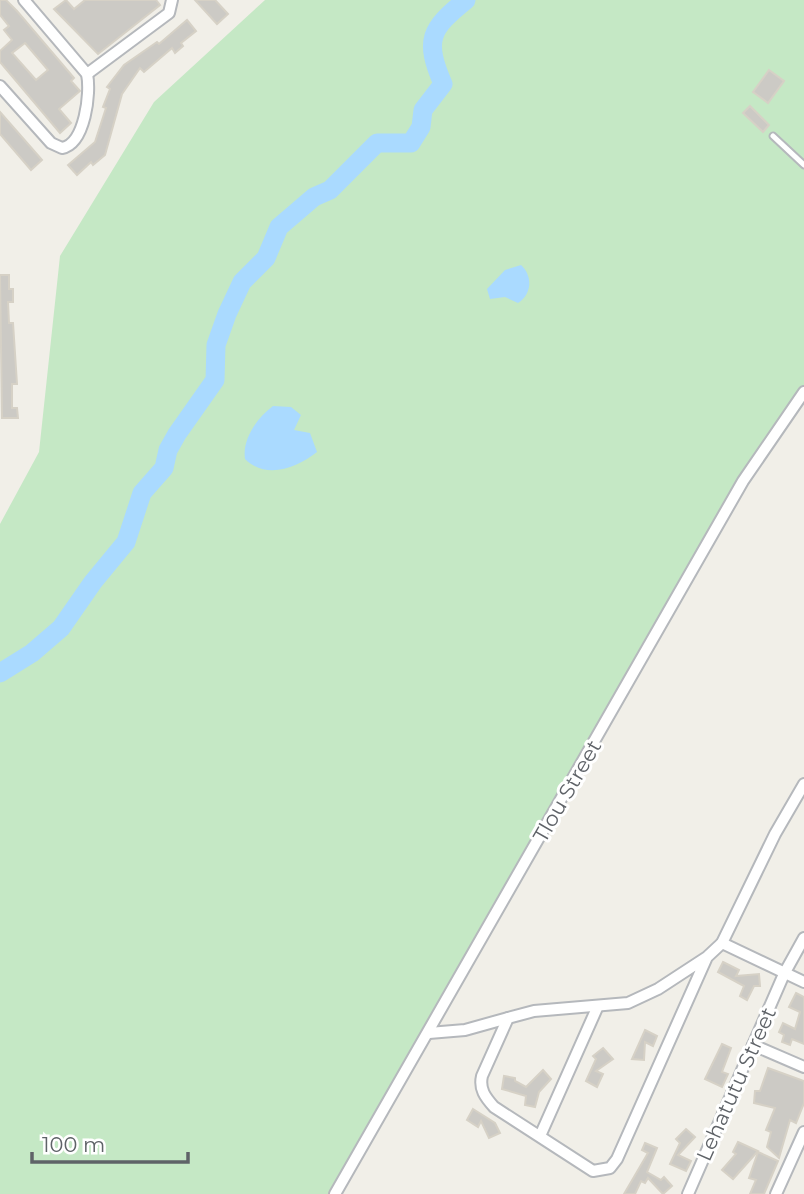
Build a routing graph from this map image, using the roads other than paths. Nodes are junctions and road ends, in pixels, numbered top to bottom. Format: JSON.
{"nodes":[{"id":1,"x":172,"y":0,"type":"edge"},
{"id":2,"x":31,"y":2,"type":"edge"},
{"id":3,"x":87,"y":74,"type":"junction"},
{"id":4,"x":0,"y":86,"type":"edge"},
{"id":5,"x":773,"y":136,"type":"dead end"},
{"id":6,"x":804,"y":165,"type":"edge"},
{"id":7,"x":804,"y":392,"type":"edge"},
{"id":8,"x":804,"y":784,"type":"edge"},
{"id":9,"x":804,"y":937,"type":"edge"},
{"id":10,"x":722,"y":943,"type":"junction"},
{"id":11,"x":707,"y":957,"type":"junction"},
{"id":12,"x":784,"y":974,"type":"junction"},
{"id":13,"x":804,"y":982,"type":"edge"},
{"id":14,"x":597,"y":1008,"type":"junction"},
{"id":15,"x":508,"y":1018,"type":"junction"},
{"id":16,"x":429,"y":1033,"type":"junction"},
{"id":17,"x":753,"y":1045,"type":"junction"},
{"id":18,"x":804,"y":1067,"type":"edge"},
{"id":19,"x":804,"y":1132,"type":"edge"},
{"id":20,"x":540,"y":1136,"type":"junction"},
{"id":21,"x":335,"y":1194,"type":"edge"},
{"id":22,"x":688,"y":1194,"type":"edge"},
{"id":23,"x":776,"y":1194,"type":"edge"}],
"edges":[{"from":1,"to":3,"type":"street"},
{"from":2,"to":3,"type":"street"},
{"from":3,"to":4,"type":"street"},
{"from":5,"to":6,"type":"lane"},
{"from":7,"to":16,"type":"street","name":"Tlou Street"},
{"from":8,"to":10,"type":"street"},
{"from":9,"to":12,"type":"street","name":"Lehatutu Street"},
{"from":10,"to":11,"type":"street"},
{"from":10,"to":12,"type":"street"},
{"from":11,"to":14,"type":"street"},
{"from":11,"to":20,"type":"street"},
{"from":12,"to":13,"type":"street"},
{"from":12,"to":17,"type":"street","name":"Lehatutu Street"},
{"from":14,"to":15,"type":"street"},
{"from":14,"to":20,"type":"street"},
{"from":15,"to":16,"type":"street"},
{"from":15,"to":20,"type":"street"},
{"from":16,"to":21,"type":"street","name":"Tlou Street"},
{"from":17,"to":18,"type":"street"},
{"from":17,"to":22,"type":"street","name":"Lehatutu Street"},
{"from":19,"to":23,"type":"street"}]}
